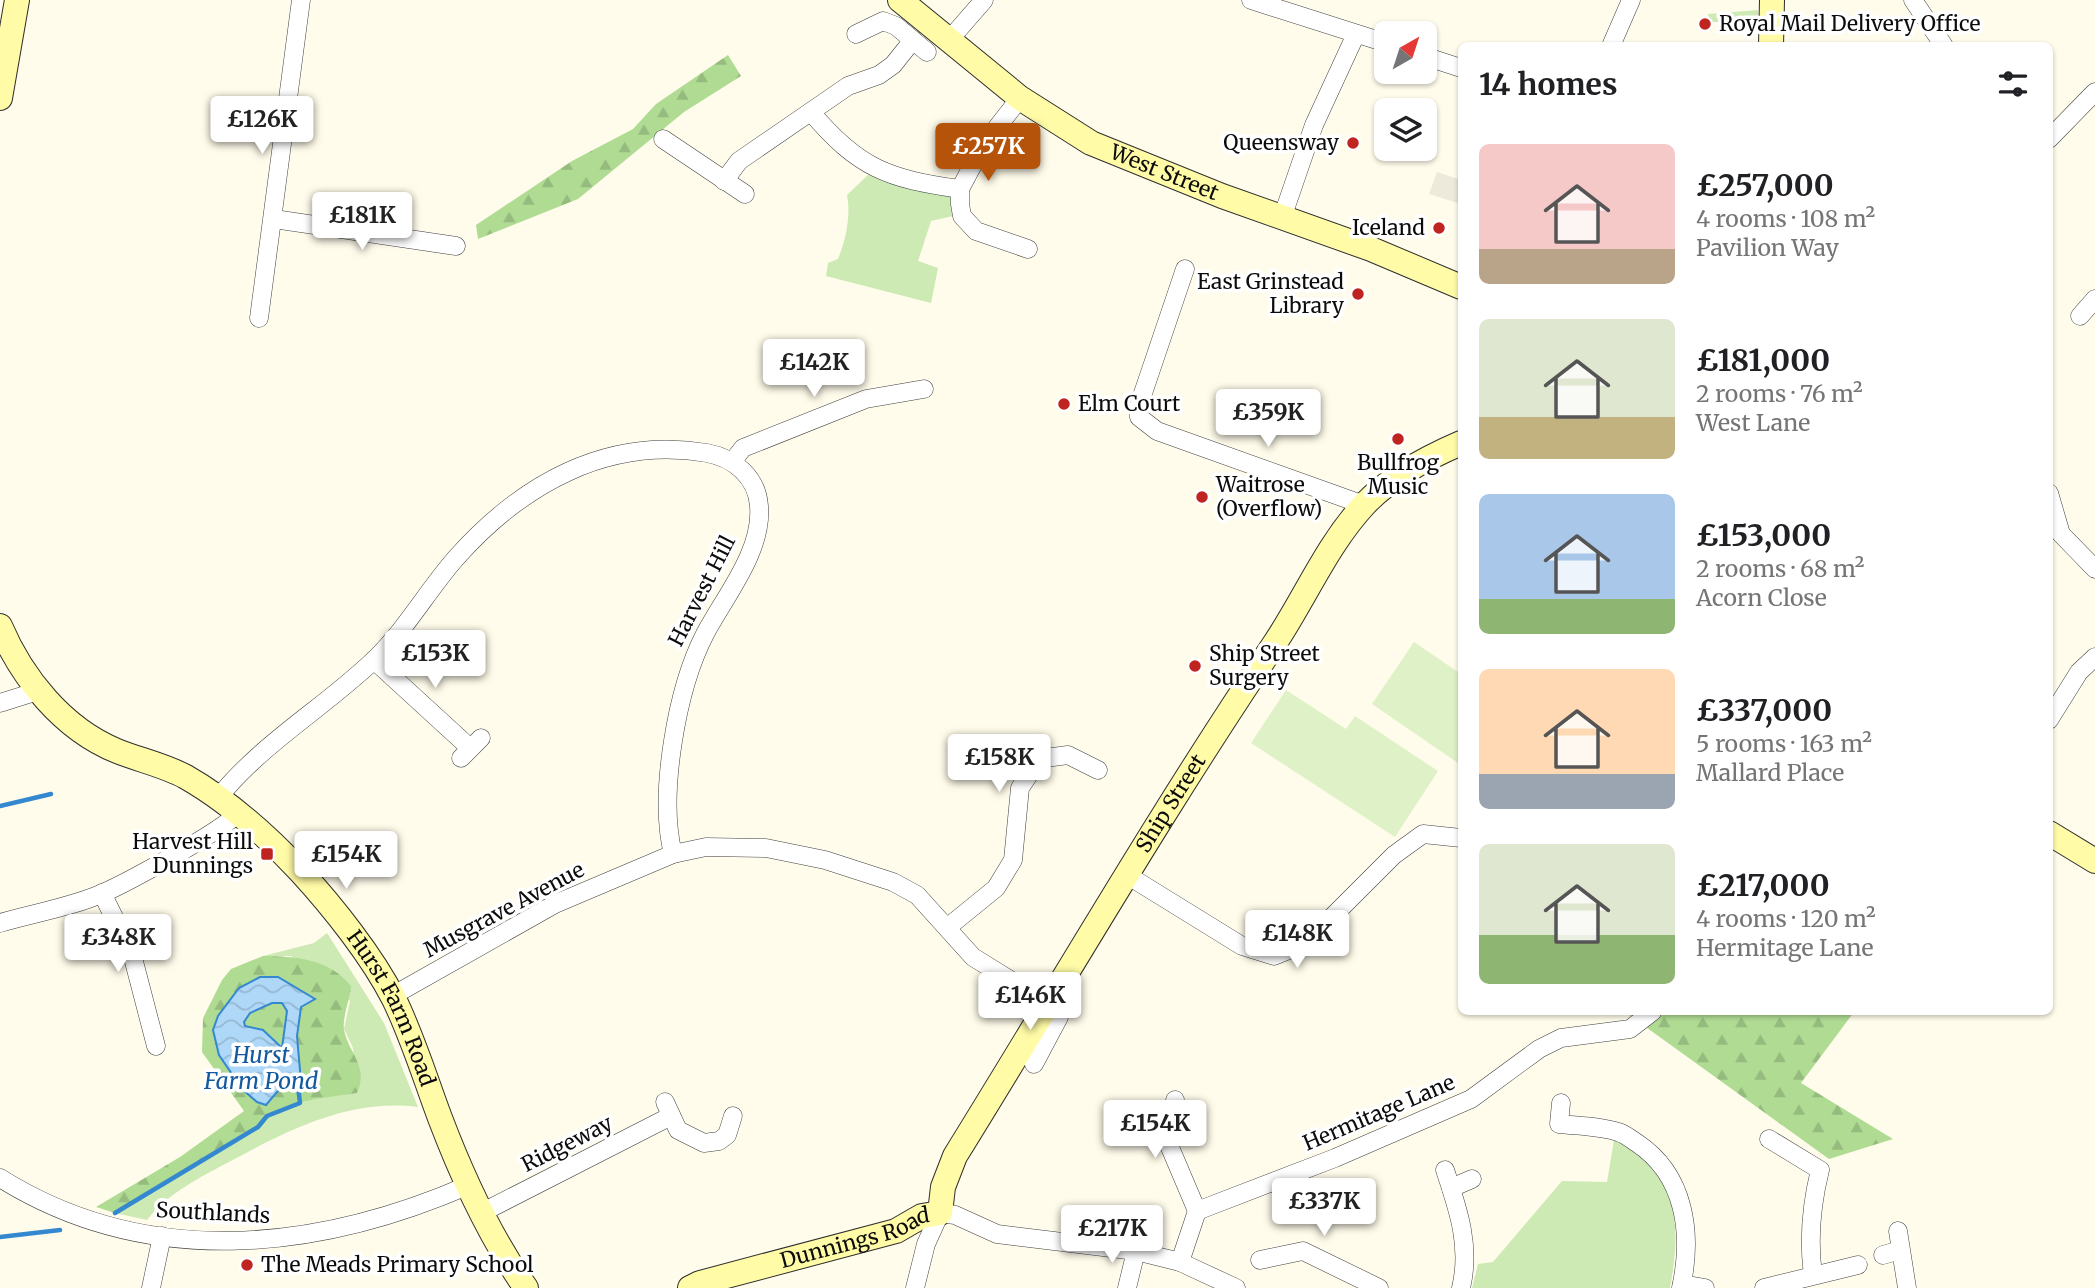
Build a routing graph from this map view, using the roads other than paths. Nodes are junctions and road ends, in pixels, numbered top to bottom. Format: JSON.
{"nodes":[{"id":1,"x":17,"y":0,"type":"edge"},
{"id":2,"x":301,"y":0,"type":"edge"},
{"id":3,"x":900,"y":0,"type":"edge"},
{"id":4,"x":984,"y":0,"type":"edge"},
{"id":5,"x":1251,"y":0,"type":"edge"},
{"id":6,"x":1631,"y":0,"type":"edge"},
{"id":7,"x":1772,"y":0,"type":"edge"},
{"id":8,"x":1913,"y":0,"type":"edge"},
{"id":9,"x":856,"y":34,"type":"dead end"},
{"id":10,"x":1356,"y":34,"type":"junction"},
{"id":11,"x":1374,"y":39,"type":"edge"},
{"id":12,"x":913,"y":40,"type":"junction"},
{"id":13,"x":950,"y":40,"type":"junction"},
{"id":14,"x":1613,"y":42,"type":"edge"},
{"id":15,"x":1770,"y":42,"type":"edge"},
{"id":16,"x":1941,"y":42,"type":"edge"},
{"id":17,"x":927,"y":52,"type":"dead end"},
{"id":18,"x":1437,"y":60,"type":"edge"},
{"id":19,"x":1458,"y":67,"type":"edge"},
{"id":20,"x":2095,"y":92,"type":"edge"},
{"id":21,"x":1020,"y":97,"type":"junction"},
{"id":22,"x":0,"y":98,"type":"edge"},
{"id":23,"x":811,"y":112,"type":"junction"},
{"id":24,"x":2053,"y":135,"type":"edge"},
{"id":25,"x":663,"y":139,"type":"dead end"},
{"id":26,"x":724,"y":181,"type":"junction"},
{"id":27,"x":960,"y":189,"type":"junction"},
{"id":28,"x":745,"y":194,"type":"dead end"},
{"id":29,"x":1282,"y":218,"type":"junction"},
{"id":30,"x":274,"y":219,"type":"junction"},
{"id":31,"x":1022,"y":240,"type":"dead end"},
{"id":32,"x":456,"y":246,"type":"dead end"},
{"id":33,"x":1185,"y":269,"type":"dead end"},
{"id":34,"x":1458,"y":286,"type":"edge"},
{"id":35,"x":2095,"y":299,"type":"edge"},
{"id":36,"x":2080,"y":316,"type":"dead end"},
{"id":37,"x":259,"y":318,"type":"dead end"},
{"id":38,"x":924,"y":389,"type":"dead end"},
{"id":39,"x":1458,"y":445,"type":"edge"},
{"id":40,"x":732,"y":462,"type":"junction"},
{"id":41,"x":1364,"y":505,"type":"junction"},
{"id":42,"x":2055,"y":533,"type":"edge"},
{"id":43,"x":2095,"y":569,"type":"edge"},
{"id":44,"x":0,"y":626,"type":"edge"},
{"id":45,"x":2095,"y":657,"type":"edge"},
{"id":46,"x":374,"y":660,"type":"junction"},
{"id":47,"x":38,"y":691,"type":"junction"},
{"id":48,"x":0,"y":704,"type":"edge"},
{"id":49,"x":2053,"y":714,"type":"edge"},
{"id":50,"x":471,"y":748,"type":"dead end"},
{"id":51,"x":1098,"y":770,"type":"dead end"},
{"id":52,"x":227,"y":805,"type":"junction"},
{"id":53,"x":2053,"y":835,"type":"edge"},
{"id":54,"x":1458,"y":837,"type":"edge"},
{"id":55,"x":673,"y":854,"type":"junction"},
{"id":56,"x":2095,"y":861,"type":"edge"},
{"id":57,"x":1127,"y":875,"type":"junction"},
{"id":58,"x":102,"y":893,"type":"junction"},
{"id":59,"x":0,"y":923,"type":"edge"},
{"id":60,"x":948,"y":927,"type":"junction"},
{"id":61,"x":392,"y":996,"type":"junction"},
{"id":62,"x":1054,"y":1010,"type":"junction"},
{"id":63,"x":1648,"y":1015,"type":"edge"},
{"id":64,"x":1039,"y":1036,"type":"junction"},
{"id":65,"x":156,"y":1046,"type":"dead end"},
{"id":66,"x":1034,"y":1064,"type":"dead end"},
{"id":67,"x":1175,"y":1100,"type":"dead end"},
{"id":68,"x":1561,"y":1103,"type":"dead end"},
{"id":69,"x":733,"y":1116,"type":"dead end"},
{"id":70,"x":1769,"y":1139,"type":"dead end"},
{"id":71,"x":1445,"y":1170,"type":"dead end"},
{"id":72,"x":0,"y":1178,"type":"edge"},
{"id":73,"x":1472,"y":1179,"type":"dead end"},
{"id":74,"x":469,"y":1185,"type":"junction"},
{"id":75,"x":1451,"y":1188,"type":"junction"},
{"id":76,"x":1197,"y":1211,"type":"junction"},
{"id":77,"x":483,"y":1212,"type":"junction"},
{"id":78,"x":940,"y":1213,"type":"junction"},
{"id":79,"x":1898,"y":1231,"type":"dead end"},
{"id":80,"x":162,"y":1236,"type":"junction"},
{"id":81,"x":1136,"y":1251,"type":"junction"},
{"id":82,"x":1260,"y":1260,"type":"dead end"},
{"id":83,"x":1180,"y":1262,"type":"junction"},
{"id":84,"x":1858,"y":1265,"type":"dead end"},
{"id":85,"x":1813,"y":1275,"type":"junction"},
{"id":86,"x":1681,"y":1286,"type":"edge"},
{"id":87,"x":151,"y":1288,"type":"edge"},
{"id":88,"x":526,"y":1288,"type":"edge"},
{"id":89,"x":690,"y":1288,"type":"edge"},
{"id":90,"x":915,"y":1288,"type":"edge"},
{"id":91,"x":1127,"y":1288,"type":"edge"},
{"id":92,"x":1236,"y":1288,"type":"edge"},
{"id":93,"x":1380,"y":1288,"type":"edge"},
{"id":94,"x":1461,"y":1288,"type":"edge"},
{"id":95,"x":1705,"y":1288,"type":"edge"},
{"id":96,"x":1764,"y":1288,"type":"edge"},
{"id":97,"x":1907,"y":1288,"type":"edge"}],
"edges":[{"from":1,"to":22,"type":"street"},
{"from":2,"to":30,"type":"street"},
{"from":3,"to":13,"type":"street","name":"West Street"},
{"from":4,"to":13,"type":"street"},
{"from":5,"to":10,"type":"street"},
{"from":6,"to":14,"type":"street"},
{"from":7,"to":15,"type":"street"},
{"from":8,"to":16,"type":"street"},
{"from":9,"to":12,"type":"street"},
{"from":10,"to":11,"type":"street"},
{"from":10,"to":29,"type":"street"},
{"from":12,"to":17,"type":"street"},
{"from":12,"to":23,"type":"street"},
{"from":13,"to":21,"type":"street","name":"West Street"},
{"from":18,"to":19,"type":"street"},
{"from":20,"to":24,"type":"street"},
{"from":21,"to":27,"type":"street"},
{"from":21,"to":29,"type":"street","name":"West Street"},
{"from":23,"to":26,"type":"street"},
{"from":23,"to":27,"type":"street"},
{"from":25,"to":26,"type":"street"},
{"from":26,"to":28,"type":"street"},
{"from":27,"to":31,"type":"street"},
{"from":29,"to":34,"type":"street","name":"West Street"},
{"from":30,"to":32,"type":"street"},
{"from":30,"to":37,"type":"street"},
{"from":33,"to":41,"type":"street"},
{"from":35,"to":36,"type":"street"},
{"from":38,"to":40,"type":"street"},
{"from":39,"to":41,"type":"street","name":"Ship Street"},
{"from":40,"to":46,"type":"street"},
{"from":40,"to":55,"type":"street","name":"Harvest Hill"},
{"from":41,"to":57,"type":"street","name":"Ship Street"},
{"from":42,"to":43,"type":"street"},
{"from":44,"to":47,"type":"street","name":"Hurst Farm Road"},
{"from":45,"to":49,"type":"street"},
{"from":46,"to":50,"type":"street"},
{"from":46,"to":52,"type":"street"},
{"from":47,"to":48,"type":"street"},
{"from":47,"to":52,"type":"street","name":"Hurst Farm Road"},
{"from":51,"to":60,"type":"street"},
{"from":52,"to":58,"type":"street"},
{"from":52,"to":61,"type":"street","name":"Hurst Farm Road"},
{"from":53,"to":56,"type":"street"},
{"from":54,"to":57,"type":"street"},
{"from":55,"to":60,"type":"street","name":"Musgrave Avenue"},
{"from":55,"to":61,"type":"street","name":"Musgrave Avenue"},
{"from":57,"to":62,"type":"street","name":"Ship Street"},
{"from":58,"to":59,"type":"street"},
{"from":58,"to":65,"type":"street"},
{"from":60,"to":62,"type":"street","name":"Musgrave Avenue"},
{"from":61,"to":74,"type":"street","name":"Hurst Farm Road"},
{"from":62,"to":64,"type":"street","name":"Ship Street"},
{"from":63,"to":76,"type":"street","name":"Hermitage Lane"},
{"from":64,"to":66,"type":"street"},
{"from":64,"to":78,"type":"street","name":"Ship Street"},
{"from":67,"to":76,"type":"street"},
{"from":68,"to":86,"type":"street"},
{"from":69,"to":77,"type":"street","name":"Ridgeway"},
{"from":70,"to":85,"type":"street"},
{"from":71,"to":75,"type":"street"},
{"from":72,"to":80,"type":"street","name":"Southlands"},
{"from":73,"to":75,"type":"street"},
{"from":74,"to":77,"type":"street","name":"Hurst Farm Road"},
{"from":74,"to":80,"type":"street","name":"Southlands"},
{"from":75,"to":94,"type":"street"},
{"from":76,"to":83,"type":"street"},
{"from":77,"to":88,"type":"street","name":"Hurst Farm Road"},
{"from":78,"to":81,"type":"street"},
{"from":78,"to":89,"type":"street","name":"Dunnings Road"},
{"from":78,"to":90,"type":"street"},
{"from":79,"to":97,"type":"street"},
{"from":80,"to":87,"type":"street"},
{"from":81,"to":83,"type":"street"},
{"from":81,"to":91,"type":"street"},
{"from":82,"to":93,"type":"street"},
{"from":83,"to":92,"type":"street"},
{"from":84,"to":85,"type":"street"},
{"from":85,"to":96,"type":"street"},
{"from":86,"to":95,"type":"street"}]}
